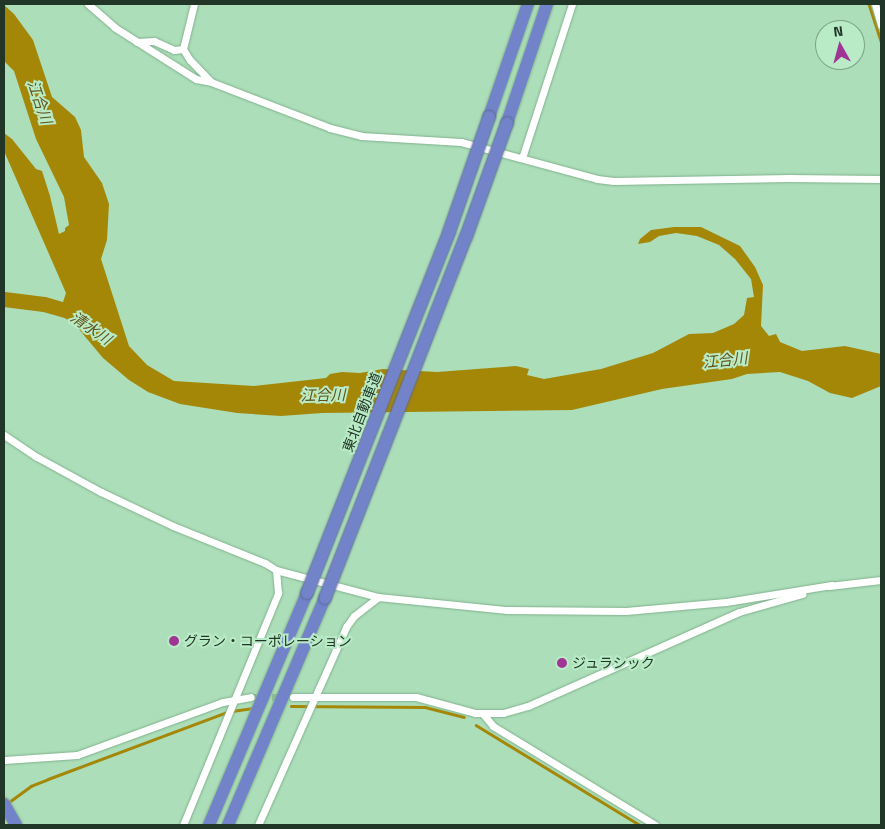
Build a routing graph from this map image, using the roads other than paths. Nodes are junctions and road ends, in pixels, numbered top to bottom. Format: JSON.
{"nodes":[{"id":1,"x":88,"y":4,"type":"edge"},
{"id":2,"x":194,"y":4,"type":"edge"},
{"id":3,"x":528,"y":4,"type":"edge"},
{"id":4,"x":547,"y":4,"type":"edge"},
{"id":5,"x":572,"y":4,"type":"edge"},
{"id":6,"x":875,"y":4,"type":"edge"},
{"id":7,"x":881,"y":24,"type":"edge"},
{"id":8,"x":137,"y":42,"type":"junction"},
{"id":9,"x":183,"y":49,"type":"junction"},
{"id":10,"x":211,"y":82,"type":"junction"},
{"id":11,"x":522,"y":158,"type":"junction"},
{"id":12,"x":881,"y":180,"type":"edge"},
{"id":13,"x":4,"y":435,"type":"edge"},
{"id":14,"x":276,"y":570,"type":"junction"},
{"id":15,"x":881,"y":580,"type":"edge"},
{"id":16,"x":832,"y":585,"type":"junction"},
{"id":17,"x":378,"y":596,"type":"junction"},
{"id":18,"x":251,"y":697,"type":"tunnel mouth"},
{"id":19,"x":293,"y":697,"type":"tunnel mouth"},
{"id":20,"x":236,"y":699,"type":"junction"},
{"id":21,"x":312,"y":703,"type":"junction"},
{"id":22,"x":483,"y":714,"type":"junction"},
{"id":23,"x":4,"y":760,"type":"edge"},
{"id":24,"x":4,"y":804,"type":"edge"},
{"id":25,"x":14,"y":822,"type":"edge"},
{"id":26,"x":185,"y":824,"type":"edge"},
{"id":27,"x":209,"y":825,"type":"edge"},
{"id":28,"x":228,"y":825,"type":"edge"},
{"id":29,"x":258,"y":825,"type":"edge"},
{"id":30,"x":655,"y":825,"type":"edge"}],
"edges":[{"from":1,"to":8,"type":"street"},
{"from":2,"to":9,"type":"street"},
{"from":3,"to":27,"type":"highway","name":"東北自動車道","bridge":true},
{"from":4,"to":28,"type":"highway","bridge":true},
{"from":5,"to":11,"type":"street"},
{"from":6,"to":7,"type":"street"},
{"from":8,"to":9,"type":"street"},
{"from":8,"to":10,"type":"street"},
{"from":9,"to":10,"type":"street"},
{"from":10,"to":11,"type":"street"},
{"from":11,"to":12,"type":"street"},
{"from":13,"to":14,"type":"street"},
{"from":14,"to":17,"type":"street"},
{"from":14,"to":20,"type":"street"},
{"from":15,"to":16,"type":"street"},
{"from":16,"to":17,"type":"street"},
{"from":16,"to":22,"type":"street"},
{"from":17,"to":21,"type":"street"},
{"from":18,"to":20,"type":"street"},
{"from":19,"to":21,"type":"street"},
{"from":20,"to":23,"type":"street"},
{"from":20,"to":26,"type":"street"},
{"from":21,"to":22,"type":"street"},
{"from":21,"to":29,"type":"street"},
{"from":22,"to":30,"type":"street"},
{"from":24,"to":25,"type":"highway"}]}
